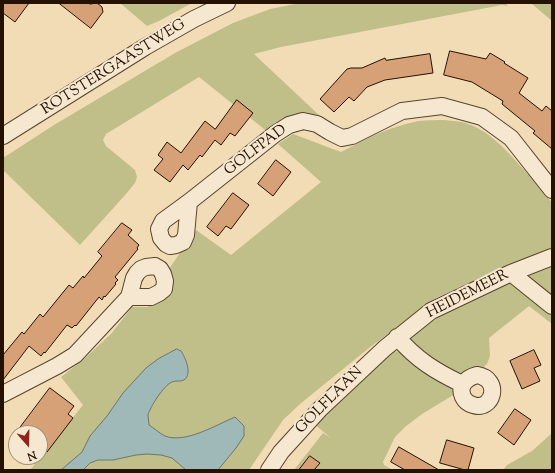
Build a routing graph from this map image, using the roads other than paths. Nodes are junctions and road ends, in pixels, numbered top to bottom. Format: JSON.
{"nodes":[{"id":1,"x":227,"y":3,"type":"edge"},
{"id":2,"x":3,"y":136,"type":"edge"},
{"id":3,"x":552,"y":190,"type":"edge"},
{"id":4,"x":189,"y":202,"type":"dead end"},
{"id":5,"x":552,"y":257,"type":"edge"},
{"id":6,"x":511,"y":273,"type":"junction"},
{"id":7,"x":129,"y":298,"type":"dead end"},
{"id":8,"x":552,"y":306,"type":"edge"},
{"id":9,"x":397,"y":338,"type":"junction"},
{"id":10,"x":462,"y":384,"type":"dead end"},
{"id":11,"x":3,"y":394,"type":"edge"},
{"id":12,"x":269,"y":470,"type":"edge"}],
"edges":[{"from":1,"to":2,"type":"street","name":"ROTSTERGAASTWEG"},
{"from":3,"to":4,"type":"street","name":"GOLFPAD"},
{"from":5,"to":6,"type":"street","name":"HEIDEMEER"},
{"from":6,"to":8,"type":"street"},
{"from":6,"to":9,"type":"street","name":"HEIDEMEER"},
{"from":7,"to":11,"type":"street"},
{"from":9,"to":10,"type":"street"},
{"from":9,"to":12,"type":"street","name":"GOLFLAAN"}]}
